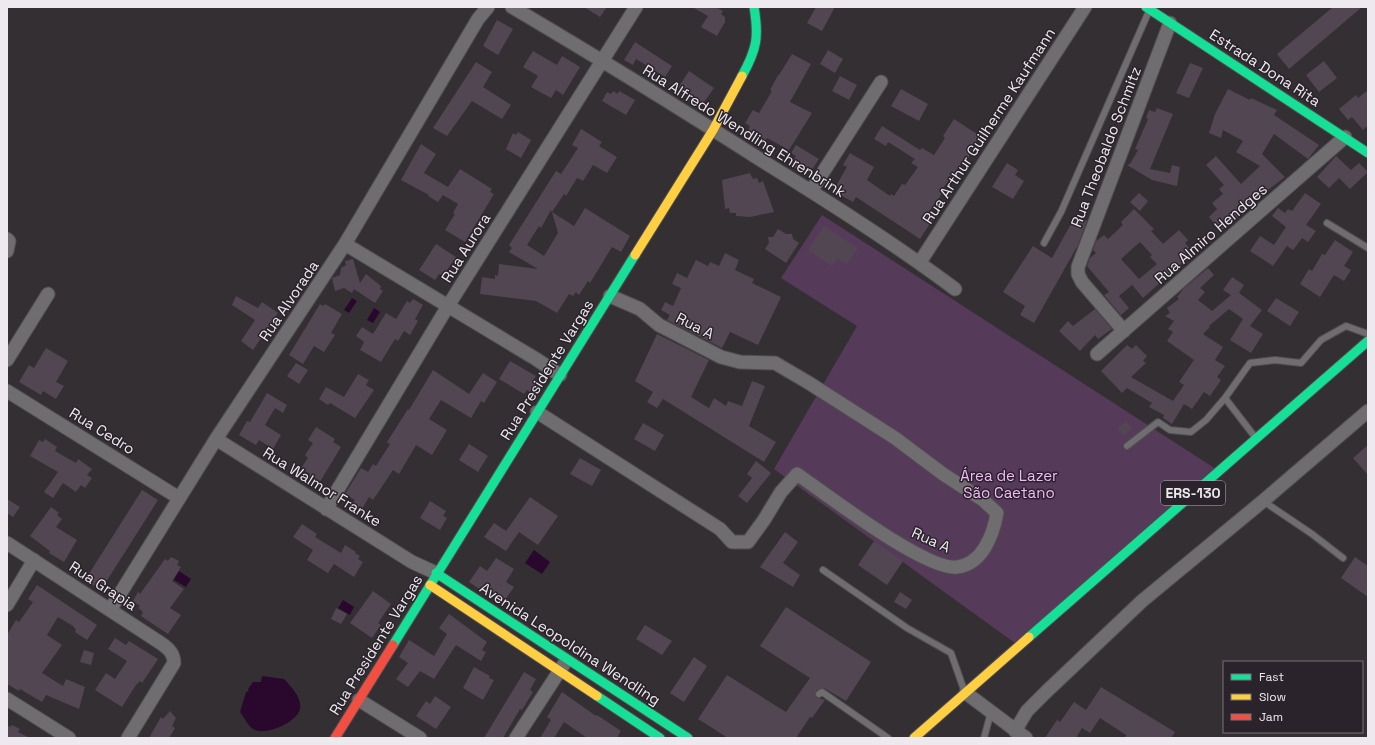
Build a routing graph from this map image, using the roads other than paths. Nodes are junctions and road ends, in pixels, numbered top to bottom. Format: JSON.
{"nodes":[{"id":1,"x":488,"y":7,"type":"edge"},
{"id":2,"x":512,"y":7,"type":"edge"},
{"id":3,"x":636,"y":7,"type":"edge"},
{"id":4,"x":754,"y":7,"type":"edge"},
{"id":5,"x":1085,"y":7,"type":"edge"},
{"id":6,"x":1148,"y":8,"type":"edge"},
{"id":7,"x":1170,"y":23,"type":"junction"},
{"id":8,"x":602,"y":60,"type":"junction"},
{"id":9,"x":881,"y":82,"type":"dead end"},
{"id":10,"x":713,"y":130,"type":"junction"},
{"id":11,"x":1345,"y":137,"type":"junction"},
{"id":12,"x":1368,"y":153,"type":"edge"},
{"id":13,"x":812,"y":192,"type":"junction"},
{"id":14,"x":1326,"y":223,"type":"dead end"},
{"id":15,"x":7,"y":239,"type":"edge"},
{"id":16,"x":1044,"y":243,"type":"dead end"},
{"id":17,"x":345,"y":244,"type":"junction"},
{"id":18,"x":1368,"y":248,"type":"edge"},
{"id":19,"x":7,"y":251,"type":"edge"},
{"id":20,"x":920,"y":262,"type":"junction"},
{"id":21,"x":955,"y":289,"type":"dead end"},
{"id":22,"x":48,"y":294,"type":"dead end"},
{"id":23,"x":610,"y":296,"type":"junction"},
{"id":24,"x":448,"y":306,"type":"junction"},
{"id":25,"x":1124,"y":331,"type":"junction"},
{"id":26,"x":1368,"y":334,"type":"edge"},
{"id":27,"x":1368,"y":341,"type":"edge"},
{"id":28,"x":1097,"y":354,"type":"dead end"},
{"id":29,"x":7,"y":360,"type":"edge"},
{"id":30,"x":560,"y":375,"type":"junction"},
{"id":31,"x":7,"y":391,"type":"edge"},
{"id":32,"x":1225,"y":398,"type":"junction"},
{"id":33,"x":1368,"y":411,"type":"edge"},
{"id":34,"x":537,"y":412,"type":"junction"},
{"id":35,"x":1257,"y":438,"type":"junction"},
{"id":36,"x":216,"y":440,"type":"junction"},
{"id":37,"x":1127,"y":446,"type":"dead end"},
{"id":38,"x":179,"y":498,"type":"junction"},
{"id":39,"x":1263,"y":501,"type":"junction"},
{"id":40,"x":326,"y":509,"type":"junction"},
{"id":41,"x":7,"y":543,"type":"edge"},
{"id":42,"x":1343,"y":558,"type":"dead end"},
{"id":43,"x":34,"y":560,"type":"junction"},
{"id":44,"x":412,"y":562,"type":"junction"},
{"id":45,"x":823,"y":570,"type":"dead end"},
{"id":46,"x":436,"y":573,"type":"junction"},
{"id":47,"x":430,"y":585,"type":"junction"},
{"id":48,"x":7,"y":605,"type":"edge"},
{"id":49,"x":110,"y":610,"type":"junction"},
{"id":50,"x":568,"y":659,"type":"junction"},
{"id":51,"x":560,"y":671,"type":"junction"},
{"id":52,"x":966,"y":693,"type":"junction"},
{"id":53,"x":819,"y":694,"type":"dead end"},
{"id":54,"x":7,"y":699,"type":"edge"},
{"id":55,"x":359,"y":700,"type":"junction"},
{"id":56,"x":991,"y":712,"type":"junction"},
{"id":57,"x":1015,"y":731,"type":"junction"},
{"id":58,"x":70,"y":738,"type":"edge"},
{"id":59,"x":128,"y":738,"type":"edge"},
{"id":60,"x":335,"y":738,"type":"edge"},
{"id":61,"x":420,"y":738,"type":"edge"},
{"id":62,"x":516,"y":738,"type":"edge"},
{"id":63,"x":660,"y":738,"type":"edge"},
{"id":64,"x":688,"y":738,"type":"edge"},
{"id":65,"x":888,"y":738,"type":"edge"},
{"id":66,"x":914,"y":738,"type":"edge"},
{"id":67,"x":984,"y":738,"type":"edge"},
{"id":68,"x":1026,"y":738,"type":"edge"}],
"edges":[{"from":1,"to":17,"type":"street","name":"Rua Alvorada"},
{"from":2,"to":8,"type":"street","name":"Rua Alfredo Wendling Ehrenbrink"},
{"from":3,"to":8,"type":"street","name":"Rua Aurora"},
{"from":4,"to":10,"type":"main road","name":"Rua Presidente Vargas"},
{"from":5,"to":20,"type":"street","name":"Rua Arthur Guilherme Kaufmann"},
{"from":6,"to":7,"type":"main road","name":"Estrada Dona Rita"},
{"from":6,"to":16,"type":"lane"},
{"from":7,"to":11,"type":"main road","name":"Estrada Dona Rita"},
{"from":7,"to":25,"type":"street","name":"Rua Theobaldo Schmitz"},
{"from":8,"to":10,"type":"street","name":"Rua Alfredo Wendling Ehrenbrink"},
{"from":8,"to":24,"type":"street","name":"Rua Aurora"},
{"from":9,"to":13,"type":"street"},
{"from":10,"to":13,"type":"street","name":"Rua Alfredo Wendling Ehrenbrink"},
{"from":10,"to":23,"type":"main road","name":"Rua Presidente Vargas"},
{"from":11,"to":12,"type":"main road","name":"Estrada Dona Rita"},
{"from":11,"to":25,"type":"street","name":"Rua Almiro Hendges"},
{"from":13,"to":20,"type":"street","name":"Rua Alfredo Wendling Ehrenbrink"},
{"from":14,"to":18,"type":"lane"},
{"from":15,"to":19,"type":"street"},
{"from":17,"to":24,"type":"street"},
{"from":17,"to":36,"type":"street","name":"Rua Alvorada"},
{"from":20,"to":21,"type":"street","name":"Rua Alfredo Wendling Ehrenbrink"},
{"from":22,"to":29,"type":"street"},
{"from":23,"to":30,"type":"main road","name":"Rua Presidente Vargas"},
{"from":23,"to":34,"type":"street","name":"Rua A"},
{"from":24,"to":30,"type":"street"},
{"from":24,"to":40,"type":"street","name":"Rua Aurora"},
{"from":25,"to":28,"type":"street","name":"Rua Almiro Hendges"},
{"from":26,"to":32,"type":"lane"},
{"from":27,"to":35,"type":"main road","number":"ERS-130"},
{"from":30,"to":34,"type":"main road","name":"Rua Presidente Vargas"},
{"from":31,"to":38,"type":"street","name":"Rua Cedro"},
{"from":32,"to":35,"type":"lane"},
{"from":32,"to":37,"type":"lane"},
{"from":33,"to":39,"type":"street"},
{"from":34,"to":46,"type":"main road","name":"Rua Presidente Vargas"},
{"from":35,"to":52,"type":"main road","number":"ERS-130"},
{"from":36,"to":38,"type":"street","name":"Rua Alvorada"},
{"from":36,"to":40,"type":"street","name":"Rua Walmor Franke"},
{"from":38,"to":49,"type":"street","name":"Rua Alvorada"},
{"from":39,"to":42,"type":"lane"},
{"from":39,"to":57,"type":"street"},
{"from":40,"to":44,"type":"street","name":"Rua Walmor Franke"},
{"from":41,"to":43,"type":"street","name":"Rua Grapia"},
{"from":43,"to":48,"type":"street"},
{"from":43,"to":49,"type":"street","name":"Rua Grapia"},
{"from":44,"to":46,"type":"street","name":"Rua Walmor Franke"},
{"from":44,"to":47,"type":"street","name":"Rua Walmor Franke"},
{"from":45,"to":52,"type":"lane"},
{"from":46,"to":47,"type":"main road","name":"Rua Presidente Vargas"},
{"from":46,"to":50,"type":"main road","name":"Avenida Leopoldina Wendling"},
{"from":47,"to":51,"type":"main road","name":"Avenida Leopoldina Wendling"},
{"from":47,"to":55,"type":"main road","name":"Rua Presidente Vargas"},
{"from":49,"to":59,"type":"street","name":"Rua Grapia"},
{"from":50,"to":51,"type":"street"},
{"from":50,"to":64,"type":"main road","name":"Avenida Leopoldina Wendling"},
{"from":51,"to":62,"type":"street"},
{"from":51,"to":63,"type":"main road","name":"Avenida Leopoldina Wendling"},
{"from":52,"to":56,"type":"street"},
{"from":52,"to":66,"type":"main road","number":"ERS-130"},
{"from":53,"to":65,"type":"lane"},
{"from":54,"to":58,"type":"street"},
{"from":55,"to":60,"type":"main road","name":"Rua Presidente Vargas"},
{"from":55,"to":61,"type":"street"},
{"from":56,"to":57,"type":"street"},
{"from":56,"to":67,"type":"lane"},
{"from":57,"to":68,"type":"street"}]}
